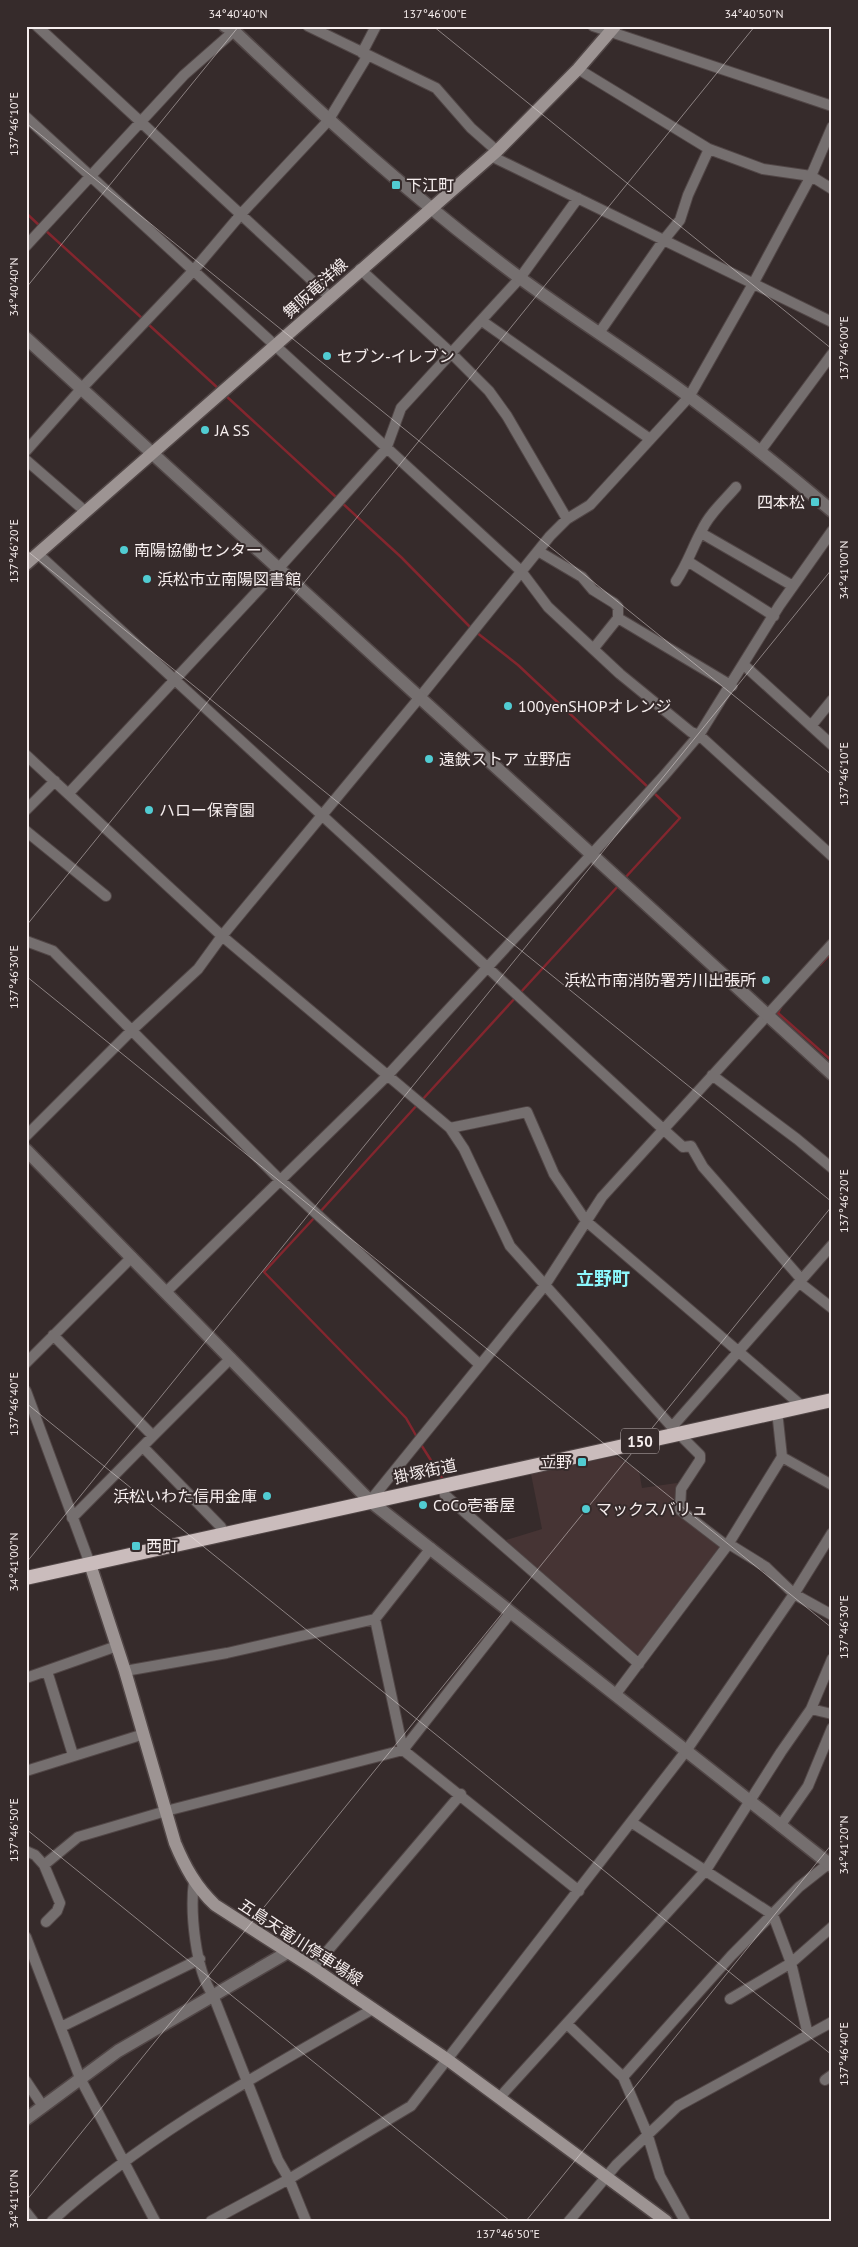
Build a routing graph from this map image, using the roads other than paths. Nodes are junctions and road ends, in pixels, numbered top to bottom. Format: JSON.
{"nodes":[{"id":1,"x":37,"y":26,"type":"edge"},
{"id":2,"x":308,"y":26,"type":"edge"},
{"id":3,"x":376,"y":26,"type":"edge"},
{"id":4,"x":593,"y":26,"type":"edge"},
{"id":5,"x":231,"y":28,"type":"edge"},
{"id":6,"x":613,"y":29,"type":"edge"},
{"id":7,"x":365,"y":54,"type":"junction"},
{"id":8,"x":578,"y":69,"type":"junction"},
{"id":9,"x":832,"y":106,"type":"edge"},
{"id":10,"x":26,"y":116,"type":"edge"},
{"id":11,"x":141,"y":120,"type":"junction"},
{"id":12,"x":328,"y":121,"type":"junction"},
{"id":13,"x":832,"y":127,"type":"edge"},
{"id":14,"x":709,"y":149,"type":"junction"},
{"id":15,"x":494,"y":154,"type":"junction"},
{"id":16,"x":90,"y":176,"type":"junction"},
{"id":17,"x":811,"y":176,"type":"junction"},
{"id":18,"x":832,"y":189,"type":"edge"},
{"id":19,"x":578,"y":198,"type":"junction"},
{"id":20,"x":430,"y":208,"type":"junction"},
{"id":21,"x":242,"y":213,"type":"junction"},
{"id":22,"x":663,"y":241,"type":"junction"},
{"id":23,"x":26,"y":246,"type":"edge"},
{"id":24,"x":360,"y":269,"type":"junction"},
{"id":25,"x":193,"y":271,"type":"junction"},
{"id":26,"x":520,"y":278,"type":"junction"},
{"id":27,"x":754,"y":284,"type":"junction"},
{"id":28,"x":330,"y":297,"type":"junction"},
{"id":29,"x":482,"y":321,"type":"junction"},
{"id":30,"x":832,"y":322,"type":"edge"},
{"id":31,"x":599,"y":333,"type":"junction"},
{"id":32,"x":26,"y":338,"type":"edge"},
{"id":33,"x":275,"y":345,"type":"junction"},
{"id":34,"x":452,"y":354,"type":"junction"},
{"id":35,"x":832,"y":354,"type":"edge"},
{"id":36,"x":82,"y":388,"type":"junction"},
{"id":37,"x":689,"y":396,"type":"junction"},
{"id":38,"x":650,"y":439,"type":"junction"},
{"id":39,"x":386,"y":449,"type":"junction"},
{"id":40,"x":761,"y":450,"type":"junction"},
{"id":41,"x":26,"y":451,"type":"edge"},
{"id":42,"x":152,"y":453,"type":"junction"},
{"id":43,"x":26,"y":460,"type":"edge"},
{"id":44,"x":736,"y":487,"type":"dead end"},
{"id":45,"x":832,"y":511,"type":"edge"},
{"id":46,"x":86,"y":512,"type":"junction"},
{"id":47,"x":567,"y":519,"type":"junction"},
{"id":48,"x":832,"y":531,"type":"edge"},
{"id":49,"x":701,"y":533,"type":"junction"},
{"id":50,"x":538,"y":551,"type":"junction"},
{"id":51,"x":38,"y":554,"type":"junction"},
{"id":52,"x":689,"y":562,"type":"junction"},
{"id":53,"x":26,"y":564,"type":"edge"},
{"id":54,"x":278,"y":569,"type":"junction"},
{"id":55,"x":521,"y":572,"type":"junction"},
{"id":56,"x":676,"y":581,"type":"dead end"},
{"id":57,"x":793,"y":586,"type":"junction"},
{"id":58,"x":774,"y":616,"type":"junction"},
{"id":59,"x":618,"y":618,"type":"junction"},
{"id":60,"x":594,"y":648,"type":"junction"},
{"id":61,"x":744,"y":665,"type":"junction"},
{"id":62,"x":174,"y":679,"type":"junction"},
{"id":63,"x":732,"y":686,"type":"junction"},
{"id":64,"x":420,"y":698,"type":"junction"},
{"id":65,"x":832,"y":700,"type":"edge"},
{"id":66,"x":811,"y":726,"type":"junction"},
{"id":67,"x":699,"y":735,"type":"junction"},
{"id":68,"x":832,"y":745,"type":"edge"},
{"id":69,"x":27,"y":756,"type":"edge"},
{"id":70,"x":55,"y":781,"type":"junction"},
{"id":71,"x":69,"y":793,"type":"junction"},
{"id":72,"x":26,"y":810,"type":"edge"},
{"id":73,"x":322,"y":815,"type":"junction"},
{"id":74,"x":26,"y":831,"type":"edge"},
{"id":75,"x":591,"y":854,"type":"junction"},
{"id":76,"x":832,"y":856,"type":"edge"},
{"id":77,"x":106,"y":896,"type":"dead end"},
{"id":78,"x":222,"y":936,"type":"junction"},
{"id":79,"x":26,"y":941,"type":"edge"},
{"id":80,"x":832,"y":944,"type":"edge"},
{"id":81,"x":488,"y":967,"type":"junction"},
{"id":82,"x":767,"y":1015,"type":"junction"},
{"id":83,"x":131,"y":1031,"type":"junction"},
{"id":84,"x":832,"y":1074,"type":"edge"},
{"id":85,"x":388,"y":1075,"type":"junction"},
{"id":86,"x":712,"y":1075,"type":"junction"},
{"id":87,"x":450,"y":1128,"type":"junction"},
{"id":88,"x":663,"y":1129,"type":"junction"},
{"id":89,"x":26,"y":1136,"type":"edge"},
{"id":90,"x":26,"y":1150,"type":"edge"},
{"id":91,"x":832,"y":1168,"type":"edge"},
{"id":92,"x":280,"y":1180,"type":"junction"},
{"id":93,"x":586,"y":1221,"type":"junction"},
{"id":94,"x":832,"y":1245,"type":"edge"},
{"id":95,"x":132,"y":1257,"type":"junction"},
{"id":96,"x":801,"y":1282,"type":"junction"},
{"id":97,"x":545,"y":1285,"type":"junction"},
{"id":98,"x":166,"y":1292,"type":"junction"},
{"id":99,"x":832,"y":1308,"type":"edge"},
{"id":100,"x":53,"y":1335,"type":"junction"},
{"id":101,"x":739,"y":1352,"type":"junction"},
{"id":102,"x":231,"y":1358,"type":"junction"},
{"id":103,"x":26,"y":1363,"type":"edge"},
{"id":104,"x":479,"y":1364,"type":"junction"},
{"id":105,"x":26,"y":1391,"type":"edge"},
{"id":106,"x":832,"y":1400,"type":"edge"},
{"id":107,"x":802,"y":1406,"type":"junction"},
{"id":108,"x":778,"y":1411,"type":"junction"},
{"id":109,"x":675,"y":1430,"type":"junction"},
{"id":110,"x":153,"y":1436,"type":"junction"},
{"id":111,"x":143,"y":1447,"type":"junction"},
{"id":112,"x":782,"y":1457,"type":"junction"},
{"id":113,"x":444,"y":1485,"type":"junction"},
{"id":114,"x":832,"y":1485,"type":"edge"},
{"id":115,"x":370,"y":1501,"type":"junction"},
{"id":116,"x":72,"y":1518,"type":"junction"},
{"id":117,"x":832,"y":1533,"type":"edge"},
{"id":118,"x":223,"y":1534,"type":"junction"},
{"id":119,"x":728,"y":1545,"type":"junction"},
{"id":120,"x":431,"y":1548,"type":"junction"},
{"id":121,"x":90,"y":1564,"type":"junction"},
{"id":122,"x":26,"y":1578,"type":"edge"},
{"id":123,"x":794,"y":1594,"type":"junction"},
{"id":124,"x":511,"y":1612,"type":"junction"},
{"id":125,"x":832,"y":1615,"type":"edge"},
{"id":126,"x":375,"y":1619,"type":"junction"},
{"id":127,"x":117,"y":1646,"type":"junction"},
{"id":128,"x":639,"y":1664,"type":"junction"},
{"id":129,"x":830,"y":1664,"type":"edge"},
{"id":130,"x":47,"y":1671,"type":"junction"},
{"id":131,"x":125,"y":1671,"type":"junction"},
{"id":132,"x":26,"y":1678,"type":"edge"},
{"id":133,"x":615,"y":1695,"type":"junction"},
{"id":134,"x":811,"y":1709,"type":"junction"},
{"id":135,"x":832,"y":1714,"type":"edge"},
{"id":136,"x":832,"y":1728,"type":"edge"},
{"id":137,"x":144,"y":1734,"type":"junction"},
{"id":138,"x":402,"y":1750,"type":"junction"},
{"id":139,"x":686,"y":1751,"type":"junction"},
{"id":140,"x":73,"y":1755,"type":"junction"},
{"id":141,"x":26,"y":1772,"type":"edge"},
{"id":142,"x":461,"y":1794,"type":"junction"},
{"id":143,"x":749,"y":1801,"type":"junction"},
{"id":144,"x":166,"y":1811,"type":"junction"},
{"id":145,"x":631,"y":1822,"type":"junction"},
{"id":146,"x":780,"y":1826,"type":"junction"},
{"id":147,"x":26,"y":1851,"type":"edge"},
{"id":148,"x":831,"y":1864,"type":"edge"},
{"id":149,"x":44,"y":1865,"type":"junction"},
{"id":150,"x":706,"y":1870,"type":"junction"},
{"id":151,"x":194,"y":1881,"type":"junction"},
{"id":152,"x":579,"y":1891,"type":"junction"},
{"id":153,"x":774,"y":1915,"type":"junction"},
{"id":154,"x":46,"y":1922,"type":"dead end"},
{"id":155,"x":832,"y":1927,"type":"edge"},
{"id":156,"x":26,"y":1937,"type":"edge"},
{"id":157,"x":288,"y":1952,"type":"junction"},
{"id":158,"x":200,"y":1959,"type":"junction"},
{"id":159,"x":791,"y":1963,"type":"junction"},
{"id":160,"x":313,"y":1968,"type":"junction"},
{"id":161,"x":213,"y":1995,"type":"junction"},
{"id":162,"x":730,"y":1999,"type":"dead end"},
{"id":163,"x":373,"y":2009,"type":"junction"},
{"id":164,"x":832,"y":2022,"type":"edge"},
{"id":165,"x":566,"y":2024,"type":"junction"},
{"id":166,"x":61,"y":2027,"type":"junction"},
{"id":167,"x":808,"y":2035,"type":"junction"},
{"id":168,"x":448,"y":2060,"type":"junction"},
{"id":169,"x":623,"y":2077,"type":"junction"},
{"id":170,"x":80,"y":2078,"type":"junction"},
{"id":171,"x":248,"y":2080,"type":"junction"},
{"id":172,"x":26,"y":2081,"type":"edge"},
{"id":173,"x":500,"y":2097,"type":"junction"},
{"id":174,"x":42,"y":2105,"type":"junction"},
{"id":175,"x":26,"y":2119,"type":"edge"},
{"id":176,"x":647,"y":2133,"type":"junction"},
{"id":177,"x":124,"y":2162,"type":"junction"},
{"id":178,"x":607,"y":2178,"type":"junction"},
{"id":179,"x":289,"y":2179,"type":"junction"},
{"id":180,"x":26,"y":2212,"type":"edge"},
{"id":181,"x":305,"y":2220,"type":"edge"},
{"id":182,"x":33,"y":2221,"type":"edge"},
{"id":183,"x":52,"y":2221,"type":"edge"},
{"id":184,"x":156,"y":2221,"type":"edge"},
{"id":185,"x":211,"y":2221,"type":"edge"},
{"id":186,"x":569,"y":2221,"type":"edge"},
{"id":187,"x":666,"y":2221,"type":"edge"},
{"id":188,"x":685,"y":2221,"type":"edge"}],
"edges":[{"from":1,"to":11,"type":"street"},
{"from":2,"to":7,"type":"street"},
{"from":3,"to":7,"type":"street"},
{"from":4,"to":6,"type":"street"},
{"from":5,"to":11,"type":"street"},
{"from":5,"to":12,"type":"street"},
{"from":6,"to":8,"type":"main road","name":"舞阪竜洋線"},
{"from":6,"to":9,"type":"street"},
{"from":7,"to":12,"type":"street"},
{"from":7,"to":15,"type":"street"},
{"from":8,"to":14,"type":"street"},
{"from":8,"to":15,"type":"main road","name":"舞阪竜洋線"},
{"from":10,"to":16,"type":"street"},
{"from":11,"to":16,"type":"street"},
{"from":11,"to":21,"type":"street"},
{"from":12,"to":20,"type":"street"},
{"from":12,"to":21,"type":"street"},
{"from":13,"to":17,"type":"street"},
{"from":14,"to":17,"type":"street"},
{"from":14,"to":22,"type":"street"},
{"from":15,"to":19,"type":"street"},
{"from":15,"to":20,"type":"main road","name":"舞阪竜洋線"},
{"from":16,"to":23,"type":"street"},
{"from":16,"to":25,"type":"street"},
{"from":17,"to":18,"type":"street"},
{"from":17,"to":27,"type":"street"},
{"from":19,"to":22,"type":"street"},
{"from":19,"to":26,"type":"street"},
{"from":20,"to":24,"type":"main road","name":"舞阪竜洋線"},
{"from":20,"to":26,"type":"street"},
{"from":21,"to":25,"type":"street"},
{"from":21,"to":28,"type":"street"},
{"from":22,"to":27,"type":"street"},
{"from":22,"to":31,"type":"street"},
{"from":24,"to":28,"type":"main road","name":"舞阪竜洋線"},
{"from":24,"to":34,"type":"street"},
{"from":25,"to":33,"type":"street"},
{"from":25,"to":36,"type":"street"},
{"from":26,"to":29,"type":"street"},
{"from":26,"to":31,"type":"street"},
{"from":27,"to":30,"type":"street"},
{"from":27,"to":37,"type":"street"},
{"from":28,"to":33,"type":"main road","name":"舞阪竜洋線"},
{"from":29,"to":34,"type":"street"},
{"from":29,"to":38,"type":"street"},
{"from":31,"to":37,"type":"street"},
{"from":32,"to":36,"type":"street"},
{"from":33,"to":39,"type":"street"},
{"from":33,"to":42,"type":"main road","name":"舞阪竜洋線"},
{"from":34,"to":39,"type":"street"},
{"from":34,"to":47,"type":"street"},
{"from":35,"to":40,"type":"street"},
{"from":36,"to":41,"type":"street"},
{"from":36,"to":42,"type":"street"},
{"from":37,"to":38,"type":"street"},
{"from":37,"to":40,"type":"street"},
{"from":38,"to":47,"type":"street"},
{"from":39,"to":54,"type":"street"},
{"from":39,"to":55,"type":"street"},
{"from":40,"to":45,"type":"street"},
{"from":42,"to":46,"type":"main road","name":"舞阪竜洋線"},
{"from":42,"to":54,"type":"street"},
{"from":43,"to":46,"type":"street"},
{"from":44,"to":49,"type":"street"},
{"from":46,"to":51,"type":"main road","name":"舞阪竜洋線"},
{"from":47,"to":50,"type":"street"},
{"from":48,"to":57,"type":"street"},
{"from":49,"to":52,"type":"street"},
{"from":49,"to":57,"type":"street"},
{"from":50,"to":55,"type":"street"},
{"from":50,"to":59,"type":"street"},
{"from":51,"to":53,"type":"main road","name":"舞阪竜洋線"},
{"from":51,"to":62,"type":"street"},
{"from":52,"to":56,"type":"street"},
{"from":52,"to":58,"type":"street"},
{"from":54,"to":62,"type":"street"},
{"from":54,"to":64,"type":"street"},
{"from":55,"to":60,"type":"street"},
{"from":55,"to":64,"type":"street"},
{"from":57,"to":58,"type":"street"},
{"from":58,"to":61,"type":"street"},
{"from":59,"to":60,"type":"street"},
{"from":59,"to":63,"type":"street"},
{"from":60,"to":67,"type":"street"},
{"from":61,"to":63,"type":"street"},
{"from":61,"to":66,"type":"street"},
{"from":62,"to":71,"type":"street"},
{"from":62,"to":73,"type":"street"},
{"from":63,"to":67,"type":"street"},
{"from":64,"to":73,"type":"street"},
{"from":64,"to":75,"type":"street"},
{"from":65,"to":66,"type":"street"},
{"from":66,"to":68,"type":"street"},
{"from":67,"to":75,"type":"street"},
{"from":67,"to":76,"type":"street"},
{"from":69,"to":70,"type":"street"},
{"from":70,"to":71,"type":"street"},
{"from":70,"to":72,"type":"street"},
{"from":71,"to":78,"type":"street"},
{"from":73,"to":78,"type":"street"},
{"from":73,"to":81,"type":"street"},
{"from":74,"to":77,"type":"street"},
{"from":75,"to":81,"type":"street"},
{"from":75,"to":82,"type":"street"},
{"from":78,"to":83,"type":"street"},
{"from":78,"to":85,"type":"street"},
{"from":79,"to":83,"type":"street"},
{"from":80,"to":82,"type":"street"},
{"from":81,"to":85,"type":"street"},
{"from":81,"to":88,"type":"street"},
{"from":82,"to":84,"type":"street"},
{"from":82,"to":86,"type":"street"},
{"from":83,"to":89,"type":"street"},
{"from":83,"to":92,"type":"street"},
{"from":85,"to":87,"type":"street"},
{"from":85,"to":92,"type":"street"},
{"from":86,"to":88,"type":"street"},
{"from":86,"to":91,"type":"street"},
{"from":87,"to":93,"type":"street"},
{"from":87,"to":97,"type":"street"},
{"from":88,"to":93,"type":"street"},
{"from":88,"to":96,"type":"street"},
{"from":90,"to":95,"type":"street"},
{"from":92,"to":98,"type":"street"},
{"from":92,"to":104,"type":"street"},
{"from":93,"to":97,"type":"street"},
{"from":93,"to":101,"type":"street"},
{"from":94,"to":96,"type":"street"},
{"from":95,"to":98,"type":"street"},
{"from":95,"to":100,"type":"street"},
{"from":96,"to":99,"type":"street"},
{"from":96,"to":101,"type":"street"},
{"from":97,"to":104,"type":"street"},
{"from":97,"to":109,"type":"street"},
{"from":98,"to":102,"type":"street"},
{"from":100,"to":103,"type":"street"},
{"from":100,"to":110,"type":"street"},
{"from":101,"to":107,"type":"street"},
{"from":101,"to":109,"type":"street"},
{"from":102,"to":110,"type":"street"},
{"from":102,"to":115,"type":"street"},
{"from":104,"to":115,"type":"street"},
{"from":105,"to":116,"type":"street"},
{"from":106,"to":107,"type":"highway","name":"掛塚街道","number":"150"},
{"from":107,"to":108,"type":"highway","name":"掛塚街道","number":"150"},
{"from":108,"to":109,"type":"highway","name":"掛塚街道","number":"150"},
{"from":108,"to":112,"type":"street"},
{"from":109,"to":113,"type":"highway","name":"掛塚街道","number":"150"},
{"from":109,"to":119,"type":"street"},
{"from":110,"to":111,"type":"street"},
{"from":111,"to":116,"type":"street"},
{"from":111,"to":118,"type":"street"},
{"from":112,"to":114,"type":"street"},
{"from":112,"to":119,"type":"street"},
{"from":113,"to":115,"type":"highway","name":"掛塚街道","number":"150"},
{"from":113,"to":128,"type":"street"},
{"from":115,"to":118,"type":"highway","name":"掛塚街道","number":"150"},
{"from":115,"to":120,"type":"street"},
{"from":116,"to":121,"type":"street"},
{"from":117,"to":123,"type":"street"},
{"from":118,"to":121,"type":"highway","name":"掛塚街道","number":"150"},
{"from":119,"to":123,"type":"street"},
{"from":119,"to":128,"type":"street"},
{"from":120,"to":124,"type":"street"},
{"from":120,"to":126,"type":"street"},
{"from":121,"to":122,"type":"highway","name":"掛塚街道","number":"150"},
{"from":121,"to":127,"type":"main road","name":"五島天竜川停車場線"},
{"from":123,"to":125,"type":"street"},
{"from":123,"to":139,"type":"street"},
{"from":124,"to":133,"type":"street"},
{"from":124,"to":138,"type":"street"},
{"from":126,"to":131,"type":"street"},
{"from":126,"to":138,"type":"street"},
{"from":127,"to":130,"type":"street"},
{"from":127,"to":131,"type":"main road","name":"五島天竜川停車場線"},
{"from":128,"to":133,"type":"street"},
{"from":129,"to":134,"type":"street"},
{"from":130,"to":132,"type":"street"},
{"from":130,"to":140,"type":"street"},
{"from":131,"to":137,"type":"main road","name":"五島天竜川停車場線"},
{"from":133,"to":139,"type":"street"},
{"from":134,"to":135,"type":"street"},
{"from":134,"to":143,"type":"street"},
{"from":136,"to":146,"type":"street"},
{"from":137,"to":140,"type":"street"},
{"from":137,"to":144,"type":"main road","name":"五島天竜川停車場線"},
{"from":138,"to":142,"type":"street"},
{"from":138,"to":144,"type":"street"},
{"from":139,"to":143,"type":"street"},
{"from":139,"to":145,"type":"street"},
{"from":140,"to":141,"type":"street"},
{"from":142,"to":152,"type":"street"},
{"from":142,"to":160,"type":"street"},
{"from":143,"to":146,"type":"street"},
{"from":143,"to":150,"type":"street"},
{"from":144,"to":149,"type":"street"},
{"from":144,"to":151,"type":"main road","name":"五島天竜川停車場線"},
{"from":145,"to":150,"type":"street"},
{"from":145,"to":152,"type":"street"},
{"from":146,"to":148,"type":"street"},
{"from":147,"to":149,"type":"street"},
{"from":148,"to":153,"type":"street"},
{"from":149,"to":154,"type":"street"},
{"from":150,"to":153,"type":"street"},
{"from":150,"to":165,"type":"street"},
{"from":151,"to":157,"type":"main road","name":"五島天竜川停車場線"},
{"from":151,"to":158,"type":"street"},
{"from":152,"to":168,"type":"street"},
{"from":153,"to":159,"type":"street"},
{"from":153,"to":169,"type":"street"},
{"from":155,"to":159,"type":"street"},
{"from":156,"to":166,"type":"street"},
{"from":157,"to":160,"type":"main road","name":"五島天竜川停車場線"},
{"from":157,"to":161,"type":"street"},
{"from":158,"to":161,"type":"street"},
{"from":158,"to":166,"type":"street"},
{"from":159,"to":162,"type":"street"},
{"from":159,"to":167,"type":"street"},
{"from":160,"to":163,"type":"main road","name":"五島天竜川停車場線"},
{"from":161,"to":170,"type":"street"},
{"from":161,"to":171,"type":"street"},
{"from":163,"to":168,"type":"main road","name":"五島天竜川停車場線"},
{"from":163,"to":171,"type":"street"},
{"from":164,"to":167,"type":"street"},
{"from":165,"to":169,"type":"street"},
{"from":165,"to":173,"type":"street"},
{"from":166,"to":170,"type":"street"},
{"from":167,"to":176,"type":"street"},
{"from":168,"to":173,"type":"main road","name":"五島天竜川停車場線"},
{"from":168,"to":179,"type":"street"},
{"from":169,"to":176,"type":"street"},
{"from":170,"to":174,"type":"street"},
{"from":170,"to":177,"type":"street"},
{"from":171,"to":177,"type":"street"},
{"from":171,"to":179,"type":"street"},
{"from":172,"to":174,"type":"street"},
{"from":173,"to":178,"type":"main road","name":"五島天竜川停車場線"},
{"from":174,"to":175,"type":"street"},
{"from":176,"to":178,"type":"street"},
{"from":176,"to":188,"type":"street"},
{"from":177,"to":183,"type":"street"},
{"from":177,"to":184,"type":"street"},
{"from":178,"to":186,"type":"street"},
{"from":178,"to":187,"type":"main road","name":"五島天竜川停車場線"},
{"from":179,"to":181,"type":"street"},
{"from":179,"to":185,"type":"street"},
{"from":180,"to":182,"type":"street"}]}
